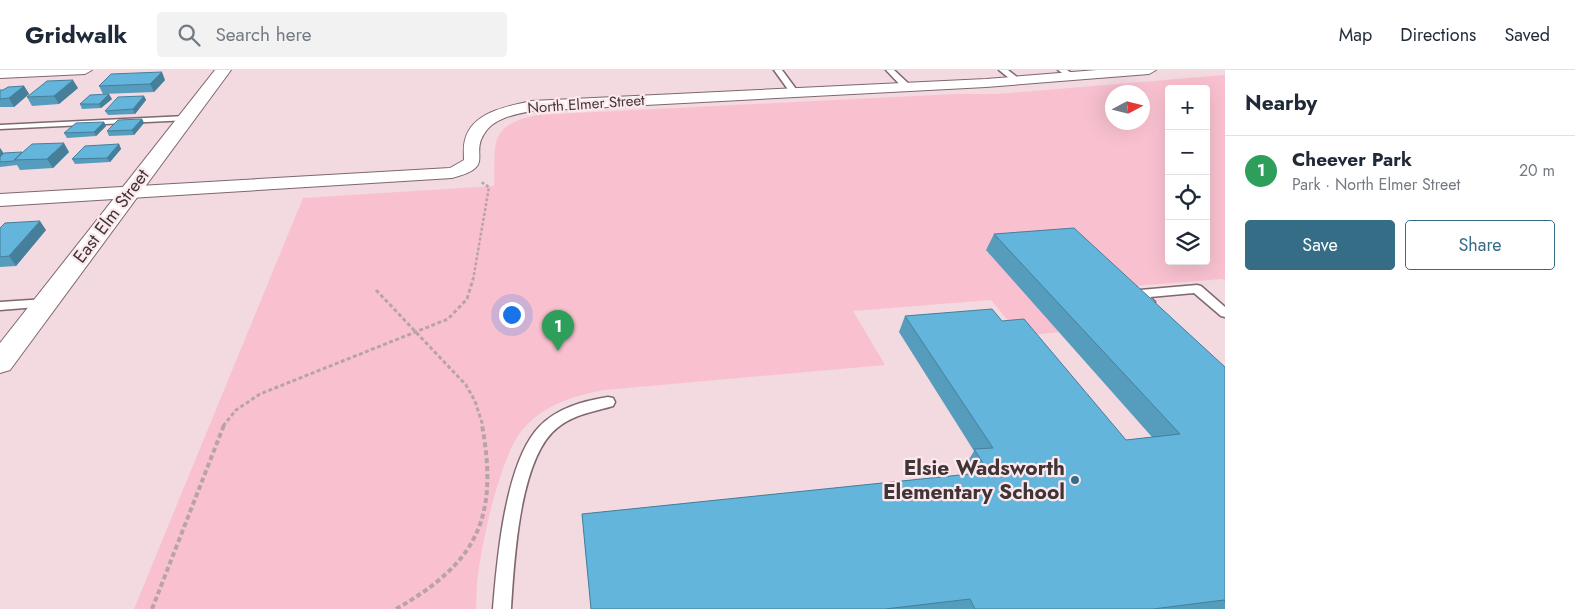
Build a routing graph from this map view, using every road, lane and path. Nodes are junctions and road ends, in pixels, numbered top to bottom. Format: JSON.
{"nodes":[{"id":1,"x":85,"y":70,"type":"edge"},
{"id":2,"x":223,"y":70,"type":"edge"},
{"id":3,"x":778,"y":70,"type":"edge"},
{"id":4,"x":890,"y":70,"type":"edge"},
{"id":5,"x":1003,"y":70,"type":"edge"},
{"id":6,"x":1149,"y":70,"type":"edge"},
{"id":7,"x":1067,"y":73,"type":"edge"},
{"id":8,"x":0,"y":74,"type":"edge"},
{"id":9,"x":1018,"y":81,"type":"junction"},
{"id":10,"x":907,"y":87,"type":"junction"},
{"id":11,"x":795,"y":92,"type":"junction"},
{"id":12,"x":186,"y":118,"type":"junction"},
{"id":13,"x":0,"y":127,"type":"edge"},
{"id":14,"x":461,"y":170,"type":"junction"},
{"id":15,"x":129,"y":192,"type":"junction"},
{"id":16,"x":0,"y":200,"type":"edge"},
{"id":17,"x":376,"y":290,"type":"dead end"},
{"id":18,"x":46,"y":303,"type":"junction"},
{"id":19,"x":0,"y":306,"type":"edge"},
{"id":20,"x":1162,"y":313,"type":"edge"},
{"id":21,"x":1225,"y":313,"type":"edge"},
{"id":22,"x":418,"y":332,"type":"junction"},
{"id":23,"x":0,"y":363,"type":"edge"},
{"id":24,"x":608,"y":402,"type":"dead end"},
{"id":25,"x":152,"y":609,"type":"edge"},
{"id":26,"x":396,"y":609,"type":"edge"},
{"id":27,"x":502,"y":609,"type":"edge"}],
"edges":[{"from":1,"to":8,"type":"street"},
{"from":2,"to":12,"type":"street","name":"East Elm Street"},
{"from":3,"to":11,"type":"lane"},
{"from":4,"to":10,"type":"lane"},
{"from":5,"to":9,"type":"lane"},
{"from":6,"to":7,"type":"street","name":"North Elmer Street"},
{"from":7,"to":9,"type":"street","name":"North Elmer Street"},
{"from":9,"to":10,"type":"street","name":"North Elmer Street"},
{"from":10,"to":11,"type":"street","name":"North Elmer Street"},
{"from":11,"to":14,"type":"street","name":"North Elmer Street"},
{"from":12,"to":13,"type":"lane"},
{"from":12,"to":15,"type":"street","name":"East Elm Street"},
{"from":14,"to":15,"type":"street"},
{"from":14,"to":22,"type":"path"},
{"from":15,"to":16,"type":"street"},
{"from":15,"to":18,"type":"street","name":"East Elm Street"},
{"from":17,"to":22,"type":"path"},
{"from":18,"to":19,"type":"lane"},
{"from":18,"to":23,"type":"street","name":"East Elm Street"},
{"from":20,"to":21,"type":"lane"},
{"from":22,"to":25,"type":"path"},
{"from":22,"to":26,"type":"path"},
{"from":24,"to":27,"type":"lane"}]}
